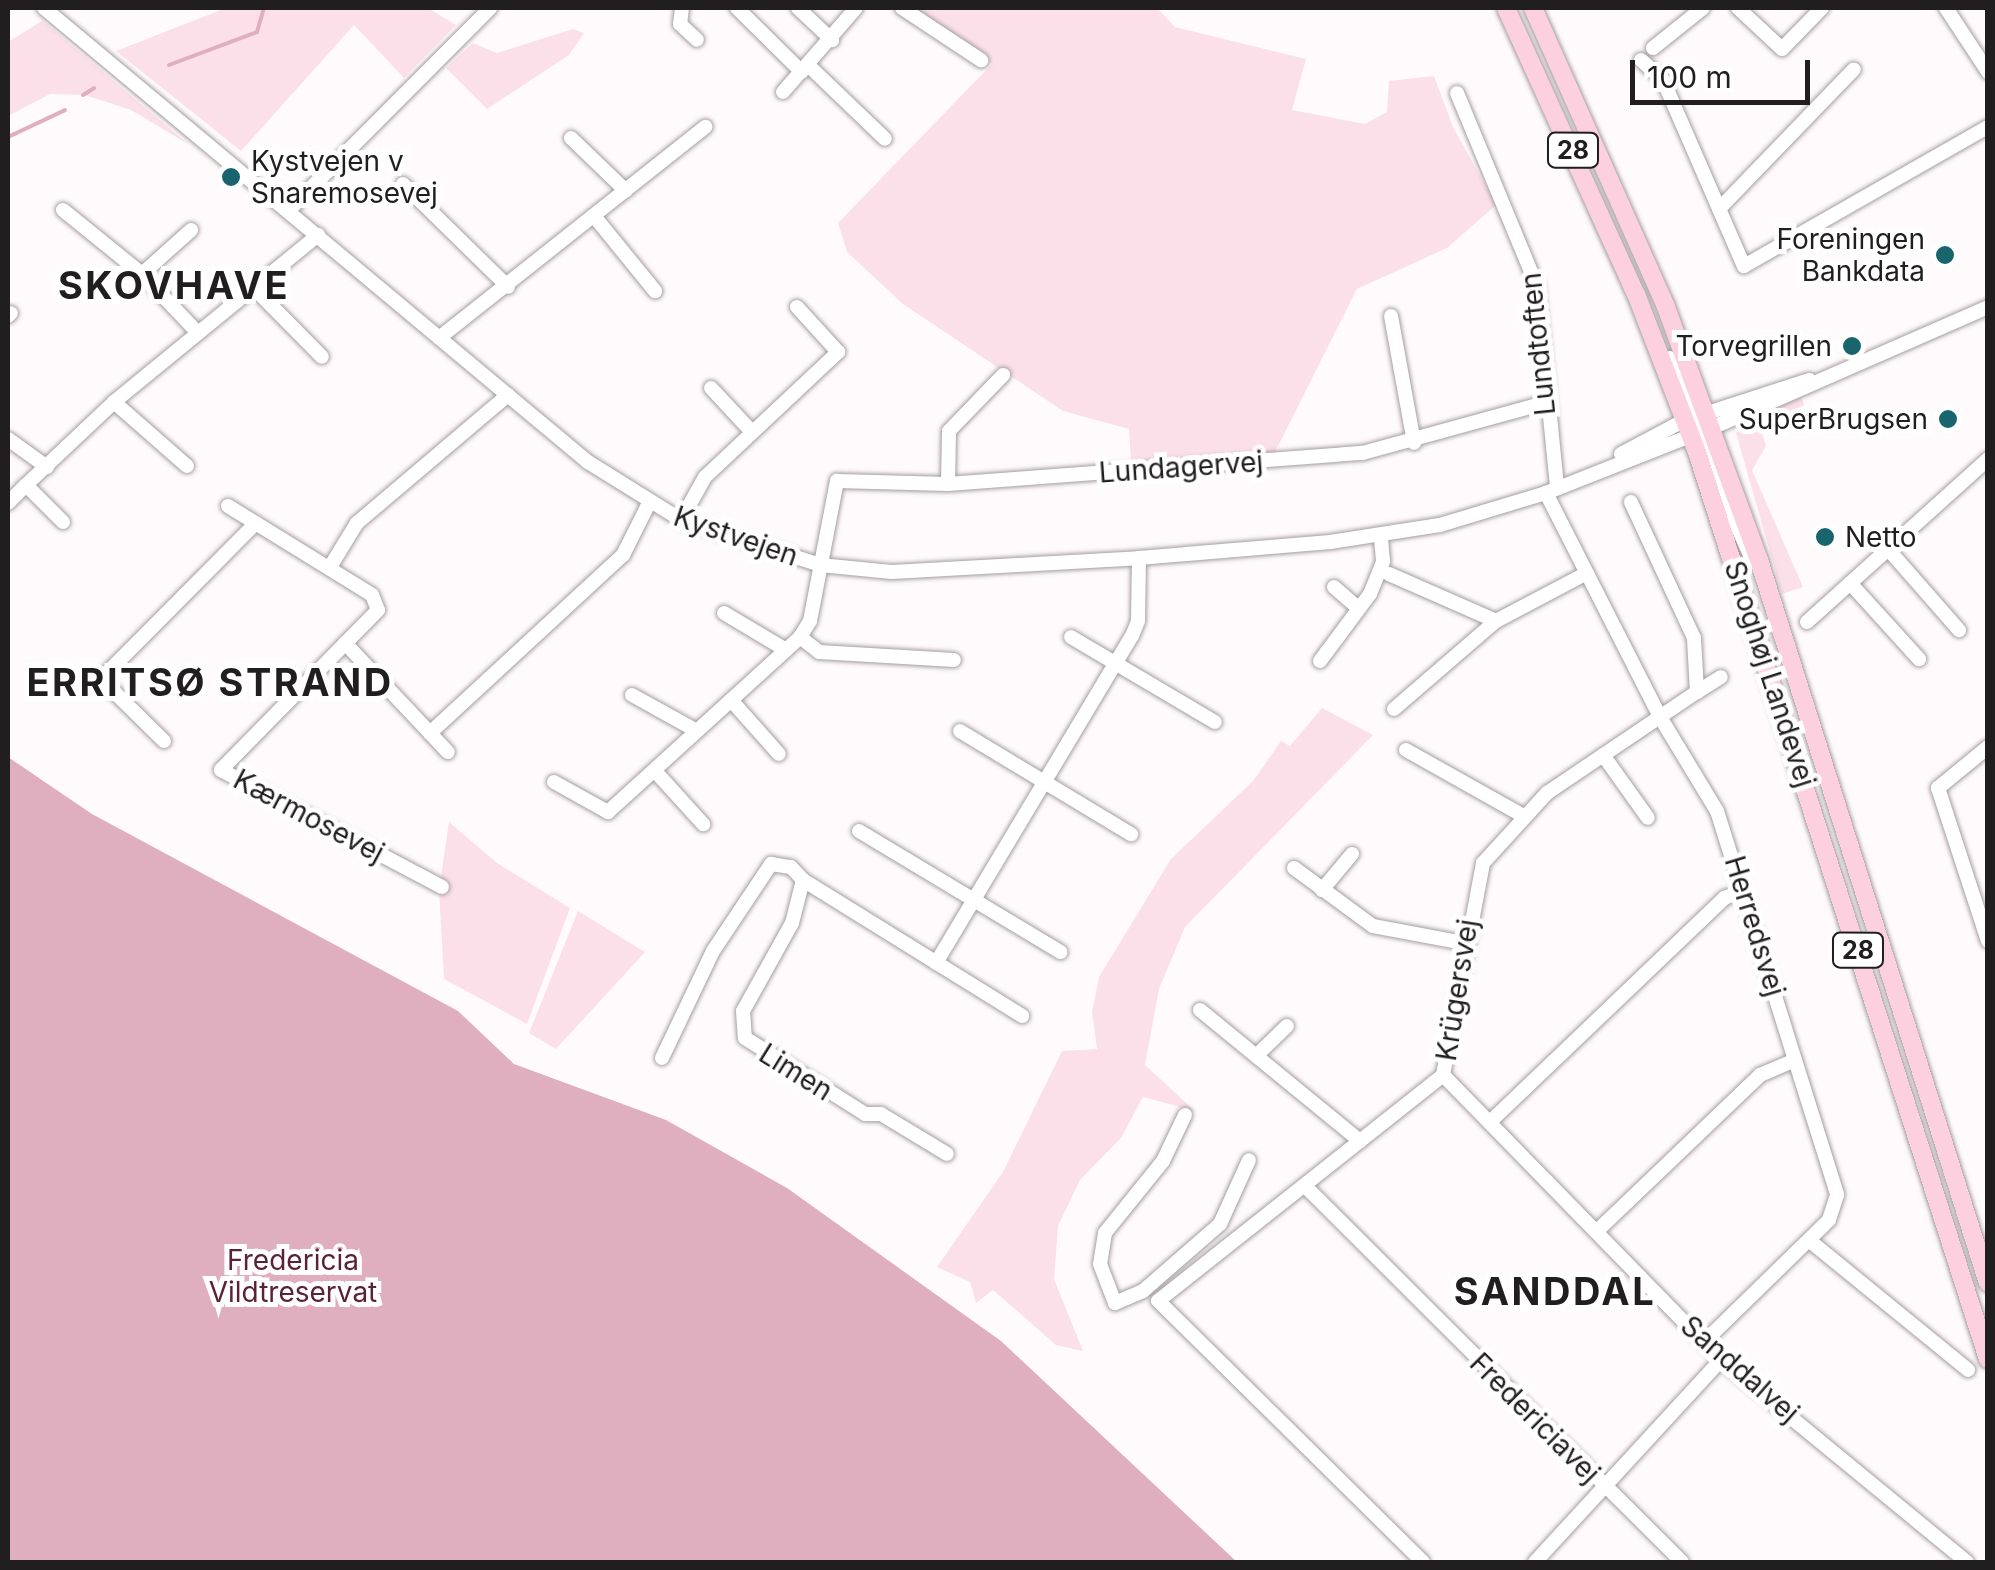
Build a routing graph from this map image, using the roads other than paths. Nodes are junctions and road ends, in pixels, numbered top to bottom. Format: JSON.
{"nodes":[{"id":1,"x":44,"y":8,"type":"edge"},
{"id":2,"x":490,"y":8,"type":"edge"},
{"id":3,"x":682,"y":8,"type":"edge"},
{"id":4,"x":737,"y":8,"type":"edge"},
{"id":5,"x":798,"y":8,"type":"edge"},
{"id":6,"x":856,"y":8,"type":"edge"},
{"id":7,"x":902,"y":8,"type":"edge"},
{"id":8,"x":1506,"y":8,"type":"edge"},
{"id":9,"x":1533,"y":8,"type":"edge"},
{"id":10,"x":1703,"y":8,"type":"edge"},
{"id":11,"x":1738,"y":8,"type":"edge"},
{"id":12,"x":1822,"y":8,"type":"edge"},
{"id":13,"x":1946,"y":8,"type":"edge"},
{"id":14,"x":697,"y":40,"type":"dead end"},
{"id":15,"x":832,"y":40,"type":"junction"},
{"id":16,"x":1653,"y":48,"type":"dead end"},
{"id":17,"x":982,"y":60,"type":"dead end"},
{"id":18,"x":1641,"y":60,"type":"dead end"},
{"id":19,"x":806,"y":69,"type":"junction"},
{"id":20,"x":1854,"y":69,"type":"dead end"},
{"id":21,"x":1988,"y":72,"type":"edge"},
{"id":22,"x":783,"y":92,"type":"dead end"},
{"id":23,"x":1457,"y":94,"type":"dead end"},
{"id":24,"x":705,"y":126,"type":"dead end"},
{"id":25,"x":1988,"y":126,"type":"edge"},
{"id":26,"x":571,"y":138,"type":"dead end"},
{"id":27,"x":886,"y":139,"type":"dead end"},
{"id":28,"x":404,"y":184,"type":"dead end"},
{"id":29,"x":626,"y":191,"type":"junction"},
{"id":30,"x":1718,"y":209,"type":"junction"},
{"id":31,"x":62,"y":210,"type":"dead end"},
{"id":32,"x":289,"y":210,"type":"junction"},
{"id":33,"x":594,"y":216,"type":"junction"},
{"id":34,"x":191,"y":230,"type":"dead end"},
{"id":35,"x":318,"y":236,"type":"junction"},
{"id":36,"x":142,"y":274,"type":"junction"},
{"id":37,"x":254,"y":287,"type":"junction"},
{"id":38,"x":508,"y":287,"type":"junction"},
{"id":39,"x":655,"y":291,"type":"dead end"},
{"id":40,"x":796,"y":307,"type":"dead end"},
{"id":41,"x":1988,"y":307,"type":"edge"},
{"id":42,"x":1390,"y":316,"type":"dead end"},
{"id":43,"x":197,"y":332,"type":"junction"},
{"id":44,"x":439,"y":338,"type":"junction"},
{"id":45,"x":322,"y":357,"type":"dead end"},
{"id":46,"x":1003,"y":375,"type":"dead end"},
{"id":47,"x":711,"y":388,"type":"dead end"},
{"id":48,"x":508,"y":396,"type":"junction"},
{"id":49,"x":114,"y":402,"type":"junction"},
{"id":50,"x":1544,"y":403,"type":"junction"},
{"id":51,"x":1697,"y":424,"type":"junction"},
{"id":52,"x":752,"y":432,"type":"junction"},
{"id":53,"x":8,"y":439,"type":"edge"},
{"id":54,"x":1414,"y":443,"type":"junction"},
{"id":55,"x":1988,"y":459,"type":"edge"},
{"id":56,"x":187,"y":466,"type":"dead end"},
{"id":57,"x":47,"y":467,"type":"junction"},
{"id":58,"x":948,"y":484,"type":"junction"},
{"id":59,"x":26,"y":485,"type":"junction"},
{"id":60,"x":1552,"y":490,"type":"junction"},
{"id":61,"x":648,"y":502,"type":"junction"},
{"id":62,"x":1632,"y":502,"type":"dead end"},
{"id":63,"x":8,"y":503,"type":"edge"},
{"id":64,"x":228,"y":506,"type":"dead end"},
{"id":65,"x":680,"y":520,"type":"junction"},
{"id":66,"x":63,"y":522,"type":"dead end"},
{"id":67,"x":256,"y":524,"type":"junction"},
{"id":68,"x":1381,"y":536,"type":"junction"},
{"id":69,"x":1888,"y":549,"type":"junction"},
{"id":70,"x":1139,"y":558,"type":"junction"},
{"id":71,"x":820,"y":565,"type":"junction"},
{"id":72,"x":330,"y":567,"type":"junction"},
{"id":73,"x":1389,"y":574,"type":"dead end"},
{"id":74,"x":1586,"y":574,"type":"junction"},
{"id":75,"x":1850,"y":583,"type":"junction"},
{"id":76,"x":1334,"y":587,"type":"dead end"},
{"id":77,"x":1358,"y":608,"type":"junction"},
{"id":78,"x":724,"y":613,"type":"dead end"},
{"id":79,"x":1496,"y":621,"type":"junction"},
{"id":80,"x":1807,"y":622,"type":"dead end"},
{"id":81,"x":1959,"y":630,"type":"dead end"},
{"id":82,"x":800,"y":637,"type":"junction"},
{"id":83,"x":1071,"y":637,"type":"dead end"},
{"id":84,"x":345,"y":643,"type":"junction"},
{"id":85,"x":786,"y":650,"type":"junction"},
{"id":86,"x":954,"y":660,"type":"dead end"},
{"id":87,"x":1919,"y":660,"type":"dead end"},
{"id":88,"x":1320,"y":661,"type":"dead end"},
{"id":89,"x":1116,"y":663,"type":"junction"},
{"id":90,"x":1720,"y":677,"type":"dead end"},
{"id":91,"x":1698,"y":692,"type":"junction"},
{"id":92,"x":632,"y":695,"type":"dead end"},
{"id":93,"x":731,"y":700,"type":"junction"},
{"id":94,"x":1394,"y":709,"type":"dead end"},
{"id":95,"x":1660,"y":717,"type":"junction"},
{"id":96,"x":1215,"y":722,"type":"dead end"},
{"id":97,"x":696,"y":731,"type":"junction"},
{"id":98,"x":960,"y":731,"type":"dead end"},
{"id":99,"x":430,"y":733,"type":"junction"},
{"id":100,"x":164,"y":741,"type":"dead end"},
{"id":101,"x":1988,"y":747,"type":"edge"},
{"id":102,"x":1406,"y":750,"type":"dead end"},
{"id":103,"x":448,"y":752,"type":"dead end"},
{"id":104,"x":779,"y":754,"type":"dead end"},
{"id":105,"x":1603,"y":754,"type":"junction"},
{"id":106,"x":655,"y":771,"type":"junction"},
{"id":107,"x":554,"y":782,"type":"dead end"},
{"id":108,"x":1044,"y":782,"type":"junction"},
{"id":109,"x":1522,"y":814,"type":"junction"},
{"id":110,"x":1648,"y":818,"type":"dead end"},
{"id":111,"x":703,"y":824,"type":"dead end"},
{"id":112,"x":858,"y":831,"type":"dead end"},
{"id":113,"x":1131,"y":834,"type":"dead end"},
{"id":114,"x":1352,"y":854,"type":"dead end"},
{"id":115,"x":1294,"y":868,"type":"dead end"},
{"id":116,"x":802,"y":880,"type":"junction"},
{"id":117,"x":442,"y":887,"type":"dead end"},
{"id":118,"x":1322,"y":890,"type":"junction"},
{"id":119,"x":1743,"y":891,"type":"junction"},
{"id":120,"x":974,"y":901,"type":"junction"},
{"id":121,"x":1988,"y":941,"type":"edge"},
{"id":122,"x":1464,"y":943,"type":"junction"},
{"id":123,"x":1060,"y":952,"type":"dead end"},
{"id":124,"x":936,"y":963,"type":"junction"},
{"id":125,"x":1200,"y":1010,"type":"dead end"},
{"id":126,"x":1022,"y":1016,"type":"dead end"},
{"id":127,"x":1287,"y":1026,"type":"dead end"},
{"id":128,"x":1256,"y":1056,"type":"junction"},
{"id":129,"x":662,"y":1058,"type":"dead end"},
{"id":130,"x":1795,"y":1060,"type":"junction"},
{"id":131,"x":1443,"y":1075,"type":"junction"},
{"id":132,"x":1185,"y":1115,"type":"dead end"},
{"id":133,"x":1490,"y":1120,"type":"junction"},
{"id":134,"x":1360,"y":1141,"type":"junction"},
{"id":135,"x":947,"y":1154,"type":"dead end"},
{"id":136,"x":1248,"y":1160,"type":"dead end"},
{"id":137,"x":1306,"y":1186,"type":"junction"},
{"id":138,"x":1220,"y":1224,"type":"junction"},
{"id":139,"x":1597,"y":1231,"type":"junction"},
{"id":140,"x":1238,"y":1238,"type":"junction"},
{"id":141,"x":1810,"y":1241,"type":"junction"},
{"id":142,"x":1988,"y":1283,"type":"edge"},
{"id":143,"x":1704,"y":1342,"type":"junction"},
{"id":144,"x":1988,"y":1359,"type":"edge"},
{"id":145,"x":1721,"y":1360,"type":"junction"},
{"id":146,"x":1968,"y":1370,"type":"dead end"},
{"id":147,"x":1604,"y":1487,"type":"junction"},
{"id":148,"x":1423,"y":1562,"type":"edge"},
{"id":149,"x":1535,"y":1562,"type":"edge"},
{"id":150,"x":1682,"y":1562,"type":"edge"},
{"id":151,"x":1968,"y":1562,"type":"edge"}],
"edges":[{"from":1,"to":32,"type":"street","name":"Kystvejen"},
{"from":2,"to":32,"type":"street"},
{"from":3,"to":14,"type":"street"},
{"from":4,"to":19,"type":"street"},
{"from":5,"to":15,"type":"street"},
{"from":6,"to":15,"type":"street"},
{"from":7,"to":17,"type":"street"},
{"from":8,"to":51,"type":"main road","name":"Snoghøj Landevej","number":"28"},
{"from":9,"to":51,"type":"main road","name":"Snoghøj Landevej","number":"28"},
{"from":10,"to":16,"type":"street"},
{"from":11,"to":12,"type":"street"},
{"from":13,"to":21,"type":"street"},
{"from":15,"to":19,"type":"street"},
{"from":18,"to":30,"type":"street"},
{"from":19,"to":22,"type":"street"},
{"from":19,"to":27,"type":"street"},
{"from":20,"to":30,"type":"street"},
{"from":23,"to":50,"type":"street","name":"Lundtoften"},
{"from":24,"to":29,"type":"street"},
{"from":25,"to":30,"type":"street"},
{"from":26,"to":29,"type":"street"},
{"from":28,"to":38,"type":"street"},
{"from":29,"to":33,"type":"street"},
{"from":31,"to":36,"type":"street"},
{"from":32,"to":35,"type":"street","name":"Kystvejen"},
{"from":33,"to":38,"type":"street"},
{"from":33,"to":39,"type":"street"},
{"from":34,"to":36,"type":"street"},
{"from":35,"to":37,"type":"street"},
{"from":35,"to":44,"type":"street","name":"Kystvejen"},
{"from":36,"to":43,"type":"street"},
{"from":37,"to":43,"type":"street"},
{"from":37,"to":45,"type":"street"},
{"from":38,"to":44,"type":"street"},
{"from":40,"to":52,"type":"street"},
{"from":41,"to":51,"type":"street","name":"Kystvejen"},
{"from":42,"to":54,"type":"street"},
{"from":43,"to":49,"type":"street"},
{"from":44,"to":48,"type":"street","name":"Kystvejen"},
{"from":46,"to":58,"type":"street"},
{"from":47,"to":52,"type":"street"},
{"from":48,"to":61,"type":"street","name":"Kystvejen"},
{"from":48,"to":72,"type":"street"},
{"from":49,"to":56,"type":"street"},
{"from":49,"to":57,"type":"street"},
{"from":50,"to":54,"type":"street","name":"Lundagervej"},
{"from":50,"to":60,"type":"street","name":"Lundtoften"},
{"from":51,"to":60,"type":"street","name":"Kystvejen"},
{"from":51,"to":142,"type":"main road","name":"Snoghøj Landevej","number":"28"},
{"from":51,"to":144,"type":"main road","name":"Snoghøj Landevej","number":"28"},
{"from":52,"to":65,"type":"street"},
{"from":53,"to":57,"type":"street"},
{"from":54,"to":58,"type":"street","name":"Lundagervej"},
{"from":55,"to":69,"type":"street"},
{"from":57,"to":59,"type":"street"},
{"from":58,"to":71,"type":"street","name":"Lundagervej"},
{"from":59,"to":63,"type":"street"},
{"from":59,"to":66,"type":"street"},
{"from":60,"to":68,"type":"street","name":"Kystvejen"},
{"from":60,"to":74,"type":"street","name":"Herredsvej"},
{"from":61,"to":65,"type":"street","name":"Kystvejen"},
{"from":61,"to":99,"type":"street"},
{"from":62,"to":91,"type":"street"},
{"from":64,"to":67,"type":"street"},
{"from":65,"to":71,"type":"street","name":"Kystvejen"},
{"from":67,"to":72,"type":"street"},
{"from":67,"to":100,"type":"street"},
{"from":68,"to":70,"type":"street","name":"Kystvejen"},
{"from":68,"to":77,"type":"street"},
{"from":69,"to":75,"type":"street"},
{"from":69,"to":81,"type":"street"},
{"from":70,"to":71,"type":"street","name":"Kystvejen"},
{"from":70,"to":89,"type":"street"},
{"from":71,"to":82,"type":"street"},
{"from":72,"to":84,"type":"street","name":"Kærmosevej"},
{"from":73,"to":79,"type":"street"},
{"from":74,"to":79,"type":"street"},
{"from":74,"to":95,"type":"street","name":"Herredsvej"},
{"from":75,"to":80,"type":"street"},
{"from":75,"to":87,"type":"street"},
{"from":76,"to":77,"type":"street"},
{"from":77,"to":88,"type":"street"},
{"from":78,"to":85,"type":"street"},
{"from":79,"to":94,"type":"street"},
{"from":82,"to":85,"type":"street"},
{"from":82,"to":86,"type":"street"},
{"from":83,"to":89,"type":"street"},
{"from":84,"to":99,"type":"street"},
{"from":84,"to":117,"type":"street","name":"Kærmosevej"},
{"from":85,"to":93,"type":"street"},
{"from":89,"to":96,"type":"street"},
{"from":89,"to":108,"type":"street"},
{"from":90,"to":91,"type":"street","name":"Krügersvej"},
{"from":91,"to":95,"type":"street","name":"Krügersvej"},
{"from":92,"to":97,"type":"street"},
{"from":93,"to":97,"type":"street"},
{"from":93,"to":104,"type":"street"},
{"from":95,"to":105,"type":"street","name":"Krügersvej"},
{"from":95,"to":119,"type":"street","name":"Herredsvej"},
{"from":97,"to":106,"type":"street"},
{"from":98,"to":108,"type":"street"},
{"from":99,"to":103,"type":"street"},
{"from":101,"to":121,"type":"street"},
{"from":102,"to":109,"type":"street"},
{"from":105,"to":109,"type":"street","name":"Krügersvej"},
{"from":105,"to":110,"type":"street"},
{"from":106,"to":107,"type":"street"},
{"from":106,"to":111,"type":"street"},
{"from":108,"to":113,"type":"street"},
{"from":108,"to":120,"type":"street"},
{"from":109,"to":122,"type":"street","name":"Krügersvej"},
{"from":112,"to":120,"type":"street"},
{"from":114,"to":118,"type":"street"},
{"from":115,"to":118,"type":"street"},
{"from":116,"to":124,"type":"street"},
{"from":116,"to":129,"type":"street"},
{"from":116,"to":135,"type":"street","name":"Limen"},
{"from":118,"to":122,"type":"street"},
{"from":119,"to":130,"type":"street","name":"Herredsvej"},
{"from":119,"to":133,"type":"street"},
{"from":120,"to":123,"type":"street"},
{"from":120,"to":124,"type":"street"},
{"from":122,"to":131,"type":"street","name":"Krügersvej"},
{"from":124,"to":126,"type":"street"},
{"from":125,"to":128,"type":"street"},
{"from":127,"to":128,"type":"street"},
{"from":128,"to":134,"type":"street"},
{"from":130,"to":139,"type":"street"},
{"from":130,"to":141,"type":"street","name":"Herredsvej"},
{"from":131,"to":133,"type":"street","name":"Sanddalvej"},
{"from":131,"to":134,"type":"street","name":"Krügersvej"},
{"from":132,"to":138,"type":"street"},
{"from":133,"to":139,"type":"street","name":"Sanddalvej"},
{"from":134,"to":137,"type":"street","name":"Krügersvej"},
{"from":136,"to":138,"type":"street"},
{"from":137,"to":140,"type":"street","name":"Krügersvej"},
{"from":137,"to":147,"type":"street","name":"Fredericiavej"},
{"from":138,"to":140,"type":"street"},
{"from":139,"to":143,"type":"street","name":"Sanddalvej"},
{"from":140,"to":148,"type":"street","name":"Krügersvej"},
{"from":141,"to":143,"type":"street","name":"Herredsvej"},
{"from":141,"to":146,"type":"street"},
{"from":143,"to":145,"type":"street","name":"Sanddalvej"},
{"from":145,"to":147,"type":"street"},
{"from":145,"to":151,"type":"street","name":"Sanddalvej"},
{"from":147,"to":149,"type":"street"},
{"from":147,"to":150,"type":"street","name":"Fredericiavej"}]}
